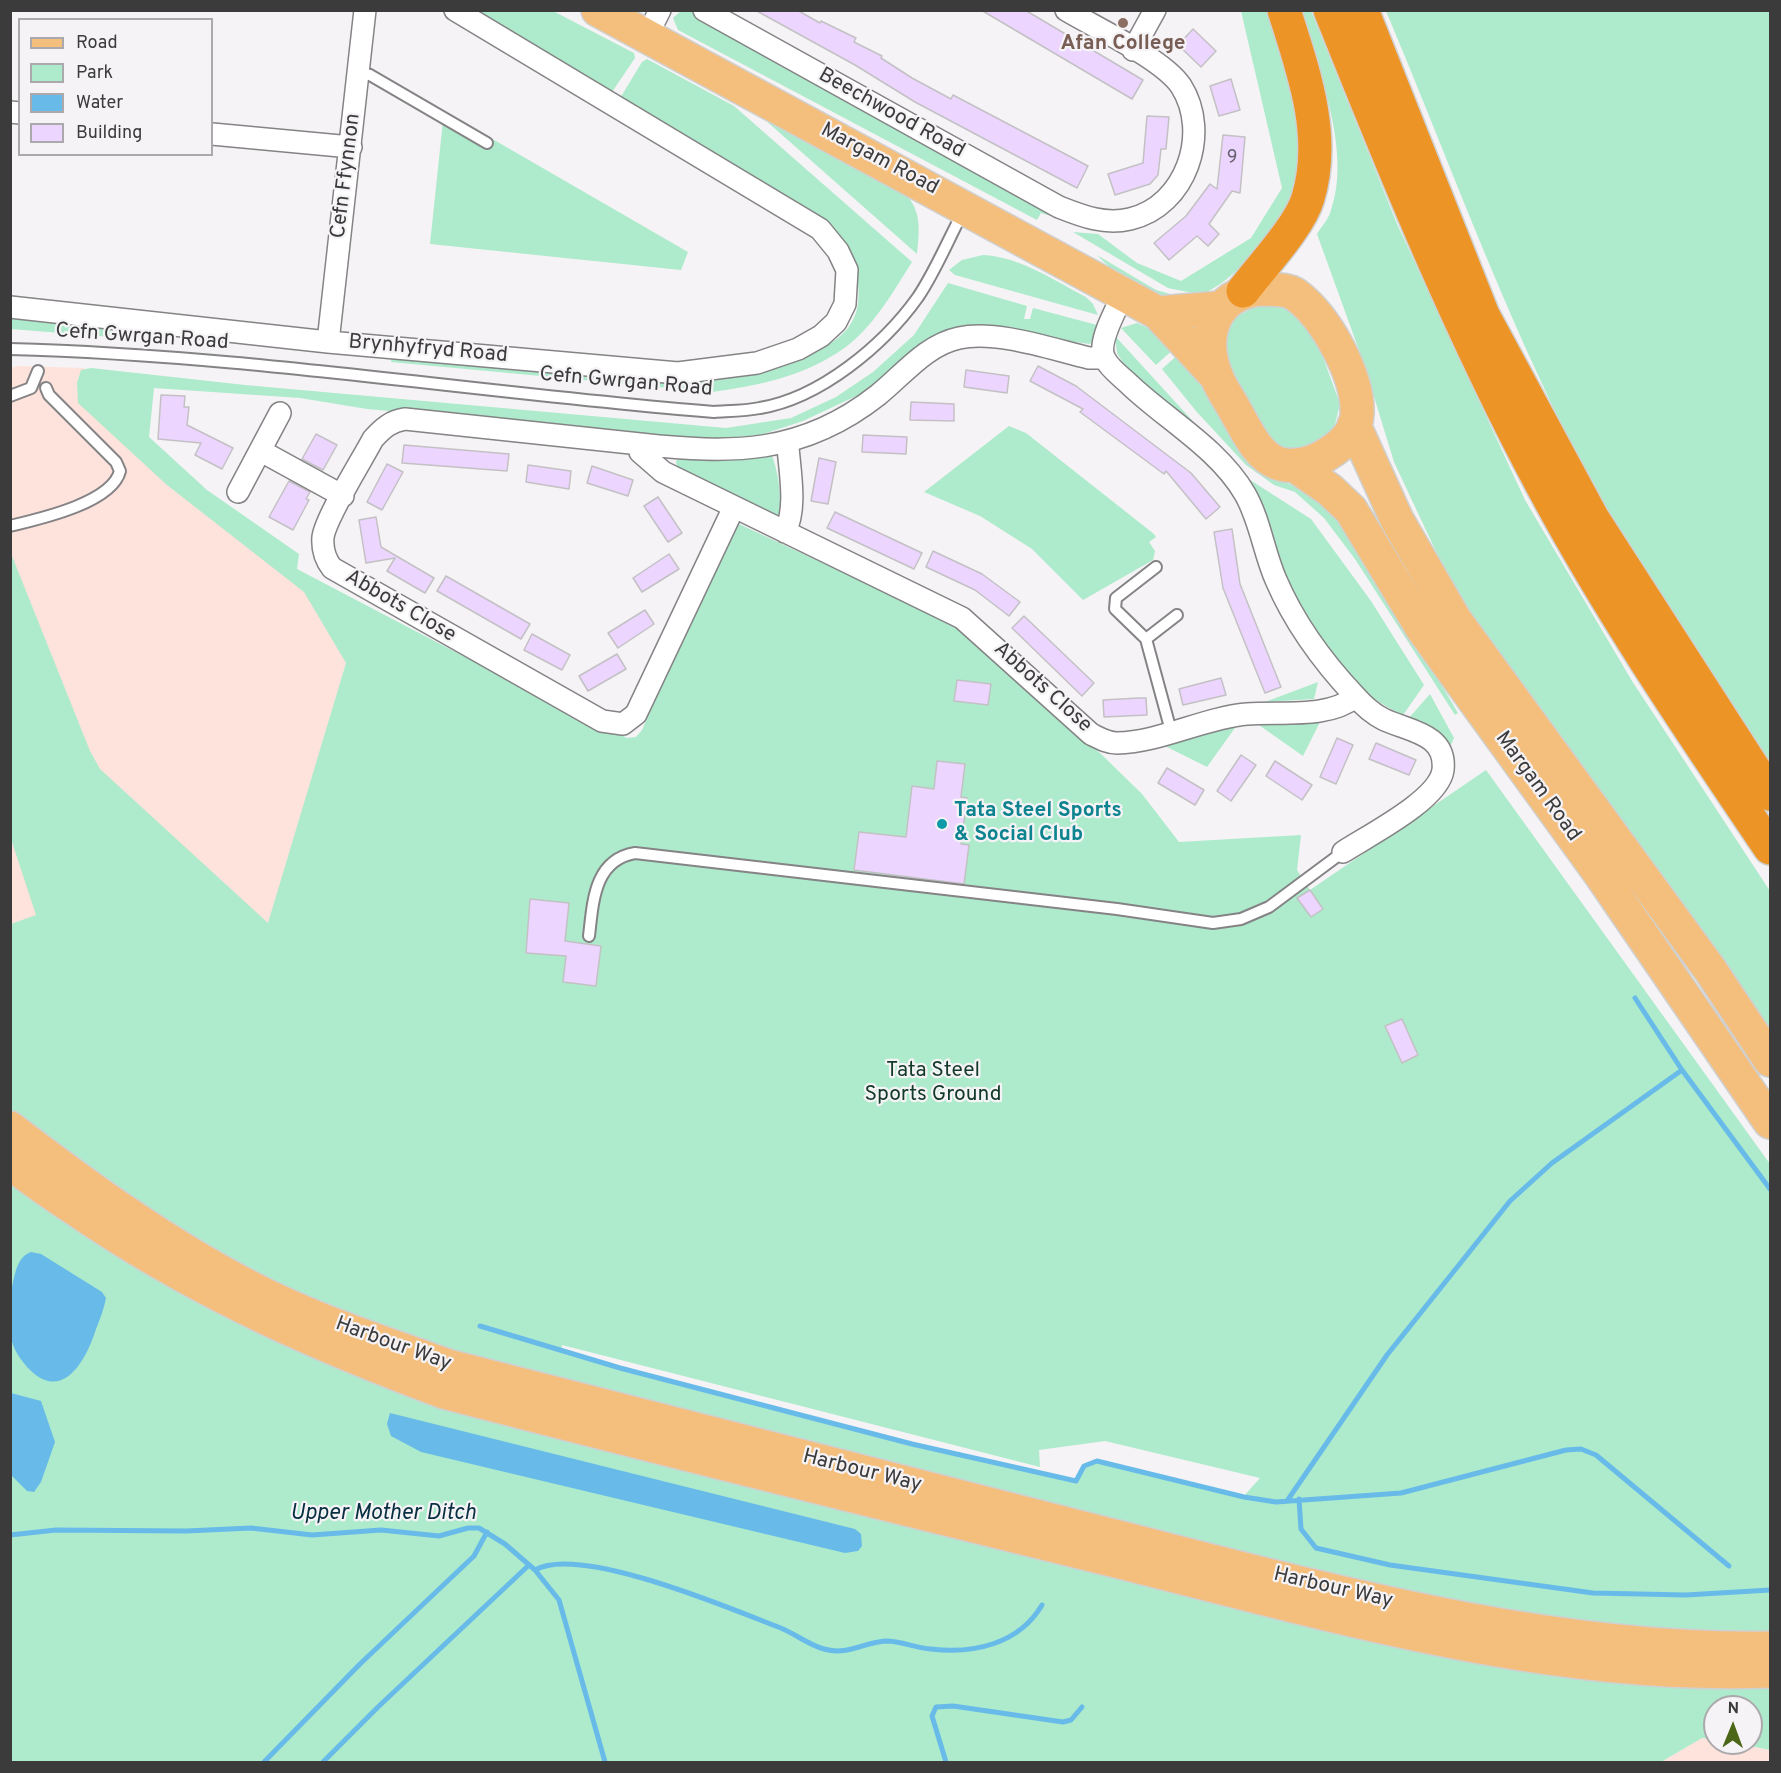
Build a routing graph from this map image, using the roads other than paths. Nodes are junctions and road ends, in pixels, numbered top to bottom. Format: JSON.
{"nodes":[{"id":1,"x":365,"y":10,"type":"edge"},
{"id":2,"x":455,"y":10,"type":"edge"},
{"id":3,"x":598,"y":10,"type":"edge"},
{"id":4,"x":704,"y":10,"type":"edge"},
{"id":5,"x":1066,"y":10,"type":"edge"},
{"id":6,"x":1155,"y":10,"type":"edge"},
{"id":7,"x":1284,"y":10,"type":"edge"},
{"id":8,"x":1330,"y":10,"type":"edge"},
{"id":9,"x":1362,"y":10,"type":"edge"},
{"id":10,"x":654,"y":23,"type":"edge"},
{"id":11,"x":1133,"y":50,"type":"junction"},
{"id":12,"x":359,"y":73,"type":"junction"},
{"id":13,"x":213,"y":134,"type":"edge"},
{"id":14,"x":487,"y":143,"type":"dead end"},
{"id":15,"x":351,"y":147,"type":"junction"},
{"id":16,"x":966,"y":207,"type":"junction"},
{"id":17,"x":1123,"y":295,"type":"junction"},
{"id":18,"x":1231,"y":299,"type":"junction"},
{"id":19,"x":10,"y":307,"type":"edge"},
{"id":20,"x":1158,"y":313,"type":"junction"},
{"id":21,"x":328,"y":342,"type":"junction"},
{"id":22,"x":10,"y":349,"type":"edge"},
{"id":23,"x":1104,"y":358,"type":"junction"},
{"id":24,"x":38,"y":371,"type":"dead end"},
{"id":25,"x":1217,"y":377,"type":"junction"},
{"id":26,"x":46,"y":388,"type":"dead end"},
{"id":27,"x":10,"y":396,"type":"edge"},
{"id":28,"x":280,"y":413,"type":"dead end"},
{"id":29,"x":1354,"y":425,"type":"junction"},
{"id":30,"x":785,"y":442,"type":"junction"},
{"id":31,"x":640,"y":444,"type":"junction"},
{"id":32,"x":261,"y":451,"type":"junction"},
{"id":33,"x":1294,"y":465,"type":"junction"},
{"id":34,"x":238,"y":492,"type":"dead end"},
{"id":35,"x":343,"y":496,"type":"junction"},
{"id":36,"x":734,"y":507,"type":"junction"},
{"id":37,"x":10,"y":526,"type":"edge"},
{"id":38,"x":785,"y":532,"type":"junction"},
{"id":39,"x":1156,"y":567,"type":"dead end"},
{"id":40,"x":1177,"y":615,"type":"dead end"},
{"id":41,"x":1146,"y":639,"type":"junction"},
{"id":42,"x":1355,"y":697,"type":"junction"},
{"id":43,"x":1171,"y":731,"type":"junction"},
{"id":44,"x":1770,"y":794,"type":"edge"},
{"id":45,"x":1770,"y":848,"type":"edge"},
{"id":46,"x":1343,"y":852,"type":"joint"},
{"id":47,"x":589,"y":936,"type":"dead end"},
{"id":48,"x":1770,"y":1060,"type":"edge"},
{"id":49,"x":1770,"y":1122,"type":"edge"},
{"id":50,"x":10,"y":1128,"type":"edge"},
{"id":51,"x":10,"y":1162,"type":"edge"},
{"id":52,"x":1770,"y":1648,"type":"edge"},
{"id":53,"x":1770,"y":1671,"type":"edge"}],
"edges":[{"from":1,"to":12,"type":"street","name":"Cefn Ffynnon"},
{"from":2,"to":21,"type":"street","name":"Brynhyfryd Road"},
{"from":3,"to":10,"type":"main road","name":"Margam Road"},
{"from":4,"to":11,"type":"street","name":"Beechwood Road"},
{"from":5,"to":11,"type":"street","name":"Beechwood Road"},
{"from":6,"to":11,"type":"street"},
{"from":7,"to":18,"type":"highway"},
{"from":8,"to":45,"type":"highway"},
{"from":9,"to":44,"type":"highway"},
{"from":10,"to":16,"type":"main road","name":"Margam Road"},
{"from":12,"to":14,"type":"lane"},
{"from":12,"to":15,"type":"street","name":"Cefn Ffynnon"},
{"from":13,"to":15,"type":"street"},
{"from":15,"to":21,"type":"street","name":"Cefn Ffynnon"},
{"from":16,"to":17,"type":"main road","name":"Margam Road"},
{"from":16,"to":22,"type":"lane","name":"Cefn Gwrgan Road"},
{"from":17,"to":20,"type":"main road","name":"Margam Road"},
{"from":17,"to":23,"type":"street"},
{"from":18,"to":20,"type":"main road"},
{"from":18,"to":25,"type":"main road"},
{"from":18,"to":29,"type":"main road"},
{"from":19,"to":21,"type":"street","name":"Brynhyfryd Road"},
{"from":20,"to":25,"type":"main road","name":"Margam Road"},
{"from":23,"to":30,"type":"street","name":"Abbots Close"},
{"from":23,"to":42,"type":"street"},
{"from":24,"to":27,"type":"lane"},
{"from":25,"to":33,"type":"main road"},
{"from":26,"to":37,"type":"lane"},
{"from":28,"to":32,"type":"street"},
{"from":29,"to":33,"type":"main road"},
{"from":29,"to":48,"type":"main road","name":"Margam Road"},
{"from":30,"to":31,"type":"street","name":"Abbots Close"},
{"from":30,"to":38,"type":"street"},
{"from":31,"to":35,"type":"street","name":"Abbots Close"},
{"from":31,"to":36,"type":"street","name":"Abbots Close"},
{"from":32,"to":34,"type":"street"},
{"from":32,"to":35,"type":"street"},
{"from":33,"to":49,"type":"main road","name":"Margam Road"},
{"from":35,"to":36,"type":"street","name":"Abbots Close"},
{"from":36,"to":38,"type":"street","name":"Abbots Close"},
{"from":38,"to":43,"type":"street","name":"Abbots Close"},
{"from":39,"to":41,"type":"lane"},
{"from":40,"to":41,"type":"lane"},
{"from":41,"to":43,"type":"lane"},
{"from":42,"to":43,"type":"street","name":"Abbots Close"},
{"from":42,"to":46,"type":"street"},
{"from":46,"to":47,"type":"lane"},
{"from":50,"to":52,"type":"main road","name":"Harbour Way"},
{"from":51,"to":53,"type":"main road","name":"Harbour Way"}]}
